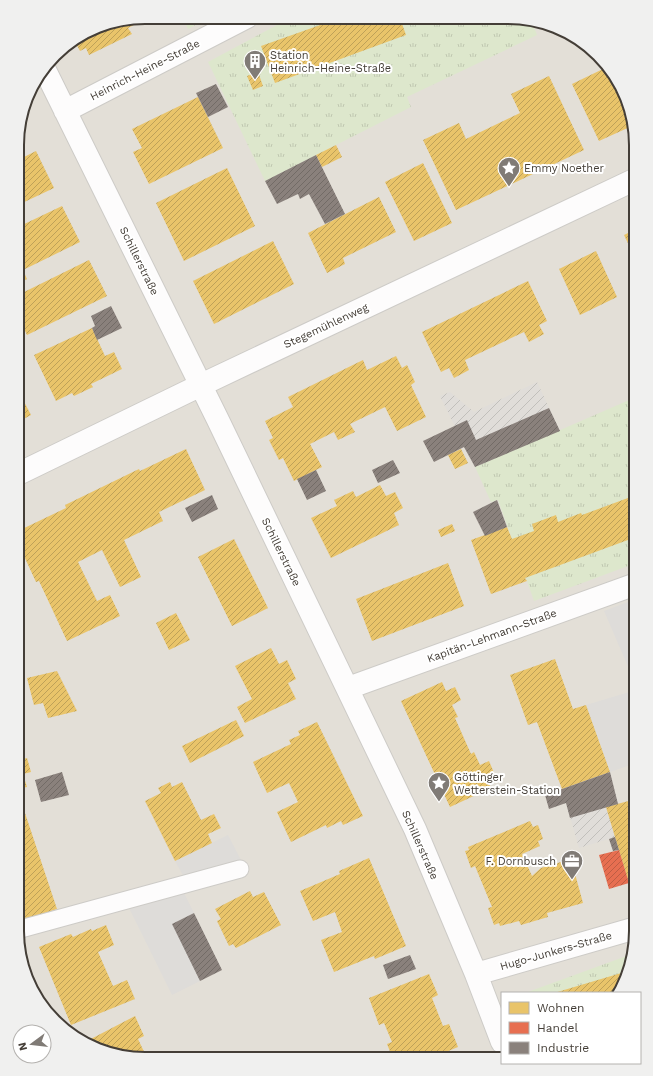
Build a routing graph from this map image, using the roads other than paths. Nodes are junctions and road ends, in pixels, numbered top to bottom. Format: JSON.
{"nodes":[{"id":1,"x":233,"y":24,"type":"edge"},
{"id":2,"x":47,"y":74,"type":"edge"},
{"id":3,"x":65,"y":111,"type":"junction"},
{"id":4,"x":629,"y":182,"type":"edge"},
{"id":5,"x":200,"y":385,"type":"junction"},
{"id":6,"x":24,"y":471,"type":"edge"},
{"id":7,"x":629,"y":587,"type":"edge"},
{"id":8,"x":348,"y":688,"type":"junction"},
{"id":9,"x":240,"y":869,"type":"dead end"},
{"id":10,"x":24,"y":928,"type":"edge"},
{"id":11,"x":629,"y":930,"type":"edge"},
{"id":12,"x":476,"y":974,"type":"junction"},
{"id":13,"x":501,"y":1039,"type":"edge"}],
"edges":[{"from":1,"to":3,"type":"street","name":"Heinrich-Heine-Straße"},
{"from":2,"to":3,"type":"street","name":"Schillerstraße"},
{"from":3,"to":5,"type":"street","name":"Schillerstraße"},
{"from":4,"to":5,"type":"street","name":"Stegemühlenweg"},
{"from":5,"to":6,"type":"street","name":"Stegemühlenweg"},
{"from":5,"to":8,"type":"street","name":"Schillerstraße"},
{"from":7,"to":8,"type":"street","name":"Kapitän-Lehmann-Straße"},
{"from":8,"to":12,"type":"street","name":"Schillerstraße"},
{"from":9,"to":10,"type":"lane"},
{"from":11,"to":12,"type":"street","name":"Hugo-Junkers-Straße"},
{"from":12,"to":13,"type":"street","name":"Schillerstraße"}]}
